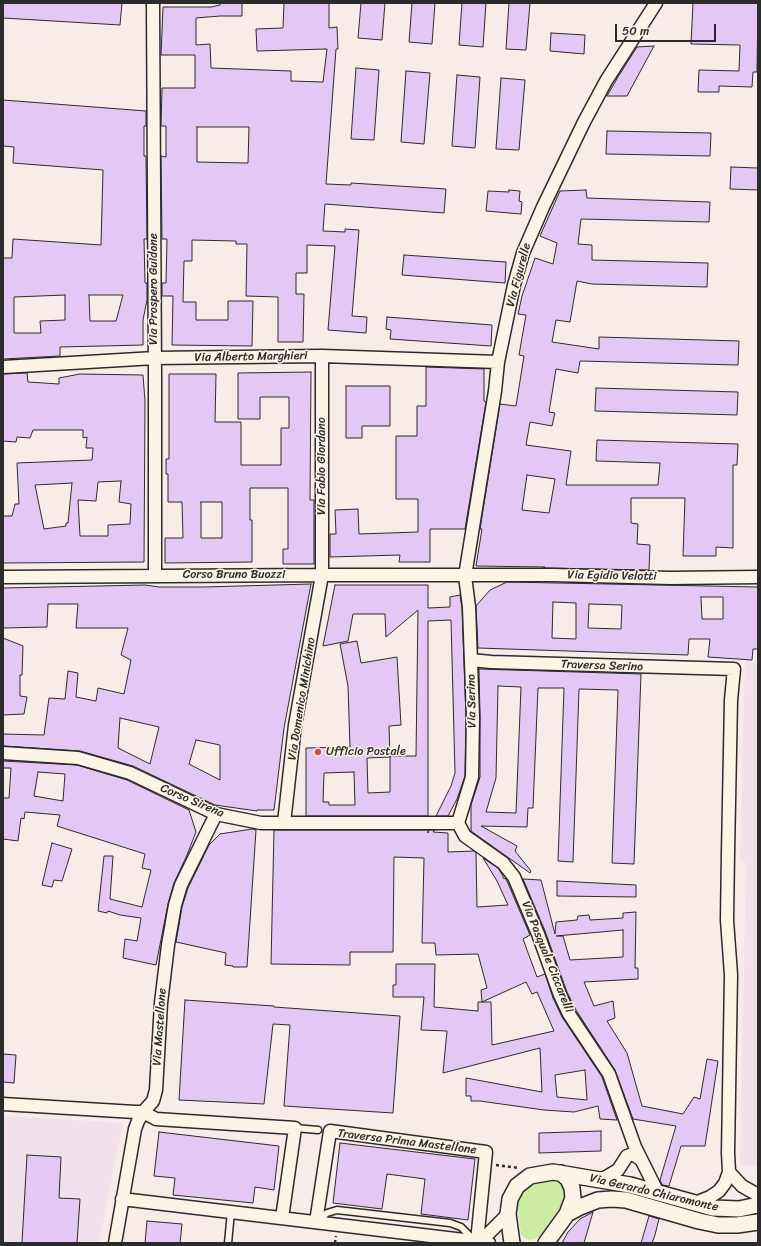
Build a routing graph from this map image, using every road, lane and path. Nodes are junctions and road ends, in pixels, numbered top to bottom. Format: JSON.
{"nodes":[{"id":1,"x":153,"y":3,"type":"edge"},
{"id":2,"x":656,"y":3,"type":"edge"},
{"id":3,"x":322,"y":356,"type":"junction"},
{"id":4,"x":155,"y":358,"type":"junction"},
{"id":5,"x":498,"y":362,"type":"junction"},
{"id":6,"x":3,"y":366,"type":"edge"},
{"id":7,"x":155,"y":575,"type":"junction"},
{"id":8,"x":322,"y":575,"type":"junction"},
{"id":9,"x":465,"y":576,"type":"junction"},
{"id":10,"x":3,"y":577,"type":"edge"},
{"id":11,"x":758,"y":577,"type":"edge"},
{"id":12,"x":470,"y":660,"type":"junction"},
{"id":13,"x":3,"y":753,"type":"edge"},
{"id":14,"x":216,"y":814,"type":"junction"},
{"id":15,"x":284,"y":823,"type":"junction"},
{"id":16,"x":458,"y":824,"type":"junction"},
{"id":17,"x":3,"y":1104,"type":"edge"},
{"id":18,"x":143,"y":1112,"type":"junction"},
{"id":19,"x":295,"y":1128,"type":"junction"},
{"id":20,"x":318,"y":1130,"type":"dead end"},
{"id":21,"x":640,"y":1159,"type":"junction"},
{"id":22,"x":485,"y":1164,"type":"junction"},
{"id":23,"x":525,"y":1168,"type":"dead end"},
{"id":24,"x":729,"y":1172,"type":"junction"},
{"id":25,"x":562,"y":1173,"type":"junction"},
{"id":26,"x":599,"y":1180,"type":"junction"},
{"id":27,"x":658,"y":1193,"type":"junction"},
{"id":28,"x":758,"y":1195,"type":"edge"},
{"id":29,"x":122,"y":1199,"type":"junction"},
{"id":30,"x":695,"y":1203,"type":"junction"},
{"id":31,"x":758,"y":1205,"type":"edge"},
{"id":32,"x":231,"y":1212,"type":"junction"},
{"id":33,"x":508,"y":1214,"type":"junction"},
{"id":34,"x":567,"y":1214,"type":"junction"},
{"id":35,"x":282,"y":1218,"type":"junction"},
{"id":36,"x":316,"y":1222,"type":"junction"},
{"id":37,"x":758,"y":1222,"type":"edge"},
{"id":38,"x":453,"y":1241,"type":"edge"},
{"id":39,"x":477,"y":1242,"type":"edge"},
{"id":40,"x":545,"y":1242,"type":"edge"},
{"id":41,"x":115,"y":1243,"type":"edge"},
{"id":42,"x":228,"y":1243,"type":"edge"},
{"id":43,"x":489,"y":1243,"type":"edge"},
{"id":44,"x":512,"y":1243,"type":"edge"}],
"edges":[{"from":1,"to":4,"type":"street","name":"Via Prospero Guidone"},
{"from":2,"to":5,"type":"street","name":"Via Figurelle"},
{"from":3,"to":4,"type":"street","name":"Via Alberto Marghieri"},
{"from":3,"to":5,"type":"street","name":"Via Alberto Marghieri"},
{"from":3,"to":8,"type":"street","name":"Via Fabio Giordano"},
{"from":4,"to":6,"type":"street","name":"Via Alberto Marghieri"},
{"from":4,"to":7,"type":"street","name":"Via Prospero Guidone"},
{"from":5,"to":9,"type":"street","name":"Via Figurelle"},
{"from":7,"to":8,"type":"street","name":"Corso Bruno Buozzi"},
{"from":7,"to":10,"type":"street","name":"Corso Bruno Buozzi"},
{"from":8,"to":9,"type":"street","name":"Corso Bruno Buozzi"},
{"from":8,"to":15,"type":"street","name":"Via Domenico Minichino"},
{"from":9,"to":11,"type":"street","name":"Via Egidio Velotti"},
{"from":9,"to":12,"type":"street","name":"Via Serino"},
{"from":12,"to":16,"type":"street","name":"Via Serino"},
{"from":12,"to":24,"type":"street","name":"Traversa Serino"},
{"from":13,"to":14,"type":"street","name":"Corso Sirena"},
{"from":14,"to":15,"type":"street","name":"Corso Sirena"},
{"from":14,"to":18,"type":"street","name":"Via Mastellone"},
{"from":15,"to":16,"type":"street","name":"Corso Sirena"},
{"from":16,"to":21,"type":"street","name":"Via Pasquale Ciccarelli"},
{"from":17,"to":18,"type":"street"},
{"from":18,"to":19,"type":"street"},
{"from":18,"to":29,"type":"street","name":"Via Mastellone"},
{"from":19,"to":20,"type":"lane"},
{"from":19,"to":35,"type":"street"},
{"from":21,"to":26,"type":"street"},
{"from":21,"to":27,"type":"street","name":"Via Pasquale Ciccarelli"},
{"from":22,"to":23,"type":"path"},
{"from":22,"to":36,"type":"street","name":"Traversa Prima Mastellone"},
{"from":22,"to":39,"type":"street","name":"Traversa Prima Mastellone"},
{"from":24,"to":28,"type":"street"},
{"from":24,"to":30,"type":"street"},
{"from":25,"to":26,"type":"street","name":"Via Gerardo Chiaromonte"},
{"from":25,"to":33,"type":"street","name":"Via Gerardo Chiaromonte"},
{"from":25,"to":34,"type":"street"},
{"from":26,"to":27,"type":"street","name":"Via Gerardo Chiaromonte"},
{"from":27,"to":30,"type":"street","name":"Via Gerardo Chiaromonte"},
{"from":29,"to":32,"type":"street"},
{"from":29,"to":41,"type":"street","name":"Via Mastellone"},
{"from":30,"to":31,"type":"street","name":"Via Gerardo Chiaromonte"},
{"from":32,"to":35,"type":"street"},
{"from":32,"to":42,"type":"lane"},
{"from":33,"to":39,"type":"street"},
{"from":33,"to":44,"type":"street","name":"Via Gerardo Chiaromonte"},
{"from":34,"to":37,"type":"street","name":"Via Gerardo Chiaromonte"},
{"from":34,"to":40,"type":"street","name":"Via Gerardo Chiaromonte"},
{"from":35,"to":36,"type":"street"},
{"from":36,"to":38,"type":"street"},
{"from":36,"to":39,"type":"lane"},
{"from":38,"to":39,"type":"street"},
{"from":39,"to":43,"type":"street"}]}
